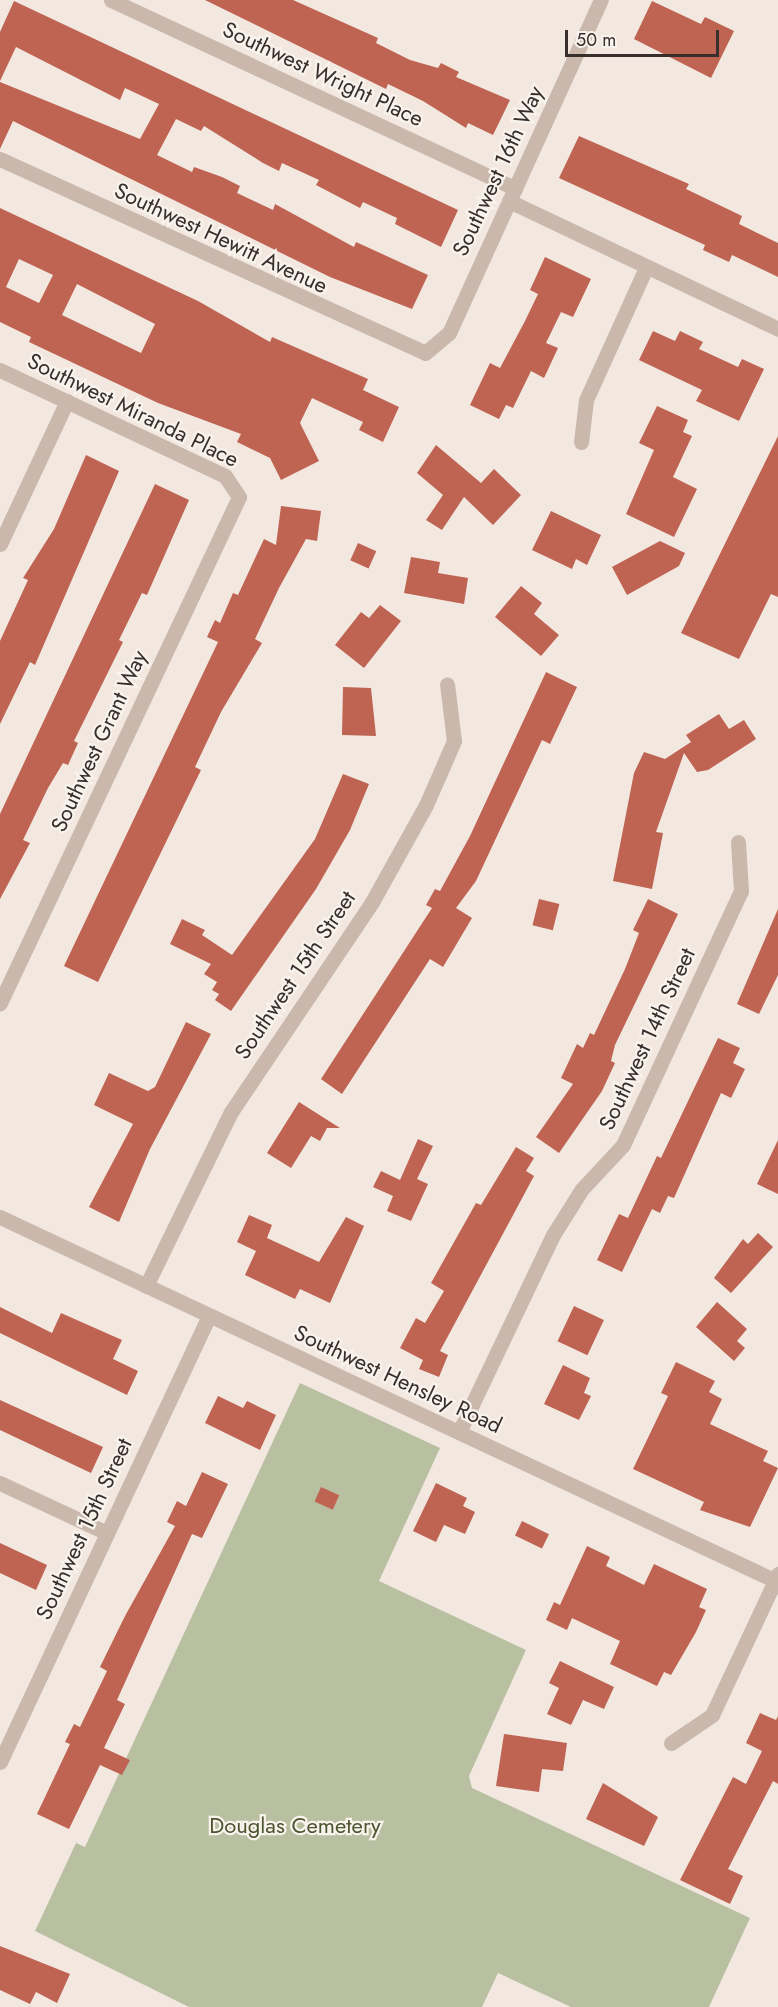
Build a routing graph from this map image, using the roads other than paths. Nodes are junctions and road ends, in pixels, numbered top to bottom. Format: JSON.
{"nodes":[{"id":1,"x":111,"y":0,"type":"edge"},
{"id":2,"x":601,"y":0,"type":"edge"},
{"id":3,"x":0,"y":159,"type":"edge"},
{"id":4,"x":512,"y":195,"type":"junction"},
{"id":5,"x":646,"y":268,"type":"junction"},
{"id":6,"x":778,"y":330,"type":"edge"},
{"id":7,"x":425,"y":353,"type":"joint"},
{"id":8,"x":0,"y":370,"type":"edge"},
{"id":9,"x":67,"y":401,"type":"junction"},
{"id":10,"x":581,"y":442,"type":"dead end"},
{"id":11,"x":238,"y":497,"type":"joint"},
{"id":12,"x":0,"y":544,"type":"edge"},
{"id":13,"x":447,"y":684,"type":"dead end"},
{"id":14,"x":738,"y":842,"type":"dead end"},
{"id":15,"x":0,"y":1003,"type":"edge"},
{"id":16,"x":0,"y":1217,"type":"edge"},
{"id":17,"x":146,"y":1286,"type":"junction"},
{"id":18,"x":208,"y":1316,"type":"junction"},
{"id":19,"x":459,"y":1432,"type":"junction"},
{"id":20,"x":0,"y":1483,"type":"edge"},
{"id":21,"x":107,"y":1533,"type":"junction"},
{"id":22,"x":777,"y":1579,"type":"edge"},
{"id":23,"x":5,"y":1737,"type":"edge"},
{"id":24,"x":671,"y":1743,"type":"dead end"},
{"id":25,"x":0,"y":1762,"type":"edge"}],
"edges":[{"from":1,"to":4,"type":"street","name":"Southwest Wright Place"},
{"from":2,"to":4,"type":"street","name":"Southwest 16th Way"},
{"from":3,"to":7,"type":"street","name":"Southwest Hewitt Avenue"},
{"from":4,"to":5,"type":"street","name":"Southwest Wright Place"},
{"from":4,"to":7,"type":"street","name":"Southwest 16th Way"},
{"from":5,"to":6,"type":"street","name":"Southwest Wright Place"},
{"from":5,"to":10,"type":"street"},
{"from":8,"to":9,"type":"street","name":"Southwest Miranda Place"},
{"from":9,"to":11,"type":"street","name":"Southwest Miranda Place"},
{"from":9,"to":12,"type":"street"},
{"from":11,"to":15,"type":"street","name":"Southwest Grant Way"},
{"from":13,"to":17,"type":"street","name":"Southwest 15th Street"},
{"from":14,"to":19,"type":"street","name":"Southwest 14th Street"},
{"from":16,"to":17,"type":"street","name":"Southwest Hensley Road"},
{"from":17,"to":18,"type":"street","name":"Southwest Hensley Road"},
{"from":18,"to":19,"type":"street","name":"Southwest Hensley Road"},
{"from":18,"to":21,"type":"street","name":"Southwest 15th Street"},
{"from":19,"to":22,"type":"street","name":"Southwest Hensley Road"},
{"from":20,"to":21,"type":"street"},
{"from":21,"to":23,"type":"street","name":"Southwest 15th Street"},
{"from":22,"to":24,"type":"street"},
{"from":23,"to":25,"type":"street","name":"Southwest 15th Street"}]}
